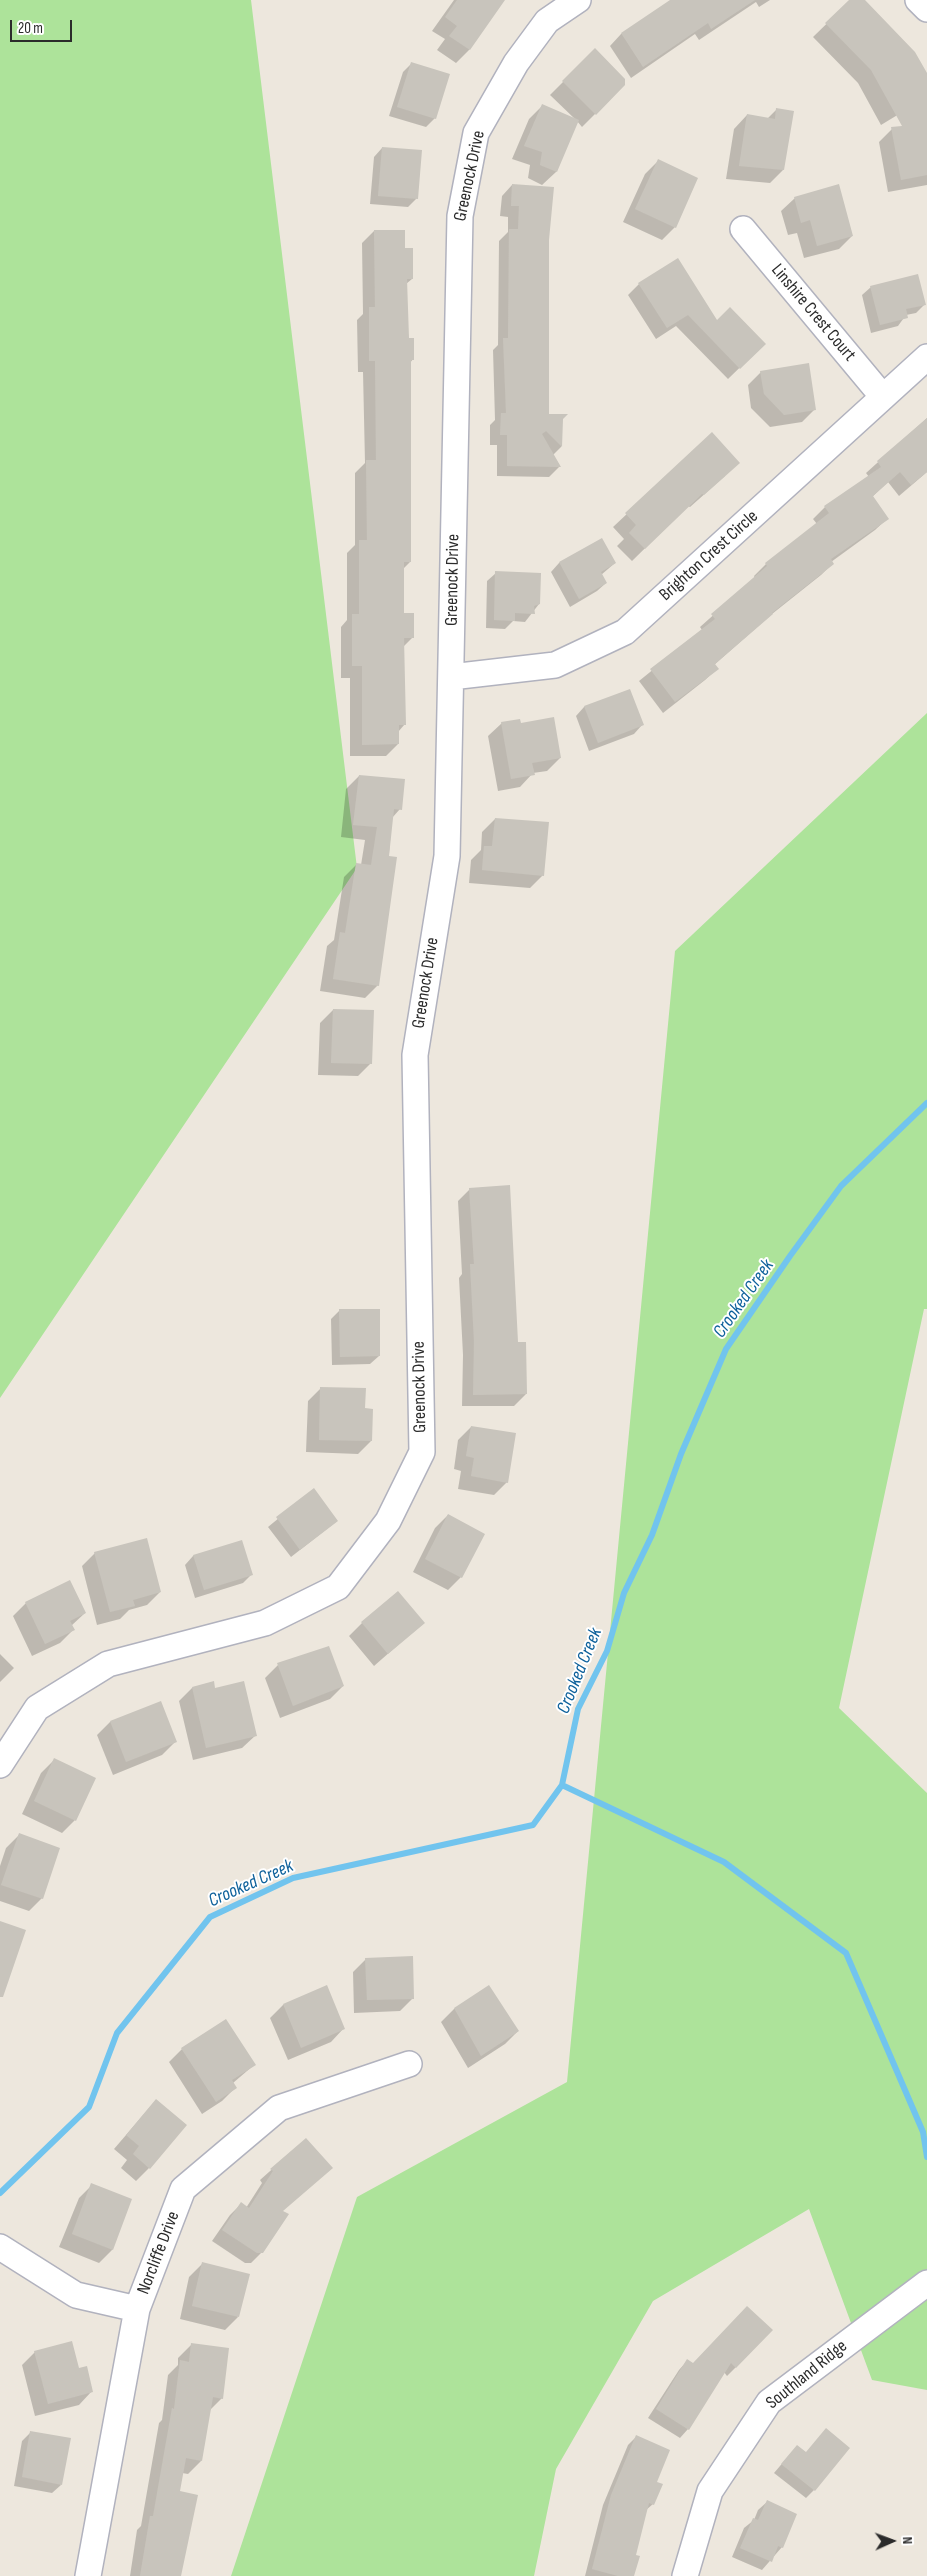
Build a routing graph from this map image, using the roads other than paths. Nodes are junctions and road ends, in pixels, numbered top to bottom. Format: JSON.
{"nodes":[{"id":1,"x":578,"y":0,"type":"edge"},
{"id":2,"x":918,"y":0,"type":"edge"},
{"id":3,"x":927,"y":9,"type":"edge"},
{"id":4,"x":742,"y":229,"type":"dead end"},
{"id":5,"x":927,"y":357,"type":"edge"},
{"id":6,"x":883,"y":397,"type":"junction"},
{"id":7,"x":451,"y":677,"type":"junction"},
{"id":8,"x":0,"y":1765,"type":"edge"},
{"id":9,"x":409,"y":2064,"type":"dead end"},
{"id":10,"x":0,"y":2247,"type":"edge"},
{"id":11,"x":927,"y":2283,"type":"edge"},
{"id":12,"x":137,"y":2309,"type":"junction"},
{"id":13,"x":88,"y":2576,"type":"edge"},
{"id":14,"x":685,"y":2576,"type":"edge"}],
"edges":[{"from":1,"to":7,"type":"street","name":"Greenock Drive"},
{"from":2,"to":3,"type":"street"},
{"from":4,"to":6,"type":"street","name":"Linshire Crest Court"},
{"from":5,"to":6,"type":"street","name":"Brighton Crest Circle"},
{"from":6,"to":7,"type":"street","name":"Brighton Crest Circle"},
{"from":7,"to":8,"type":"street","name":"Greenock Drive"},
{"from":9,"to":12,"type":"street","name":"Norcliffe Drive"},
{"from":10,"to":12,"type":"street"},
{"from":11,"to":14,"type":"street","name":"Southland Ridge"},
{"from":12,"to":13,"type":"street","name":"Norcliffe Drive"}]}
